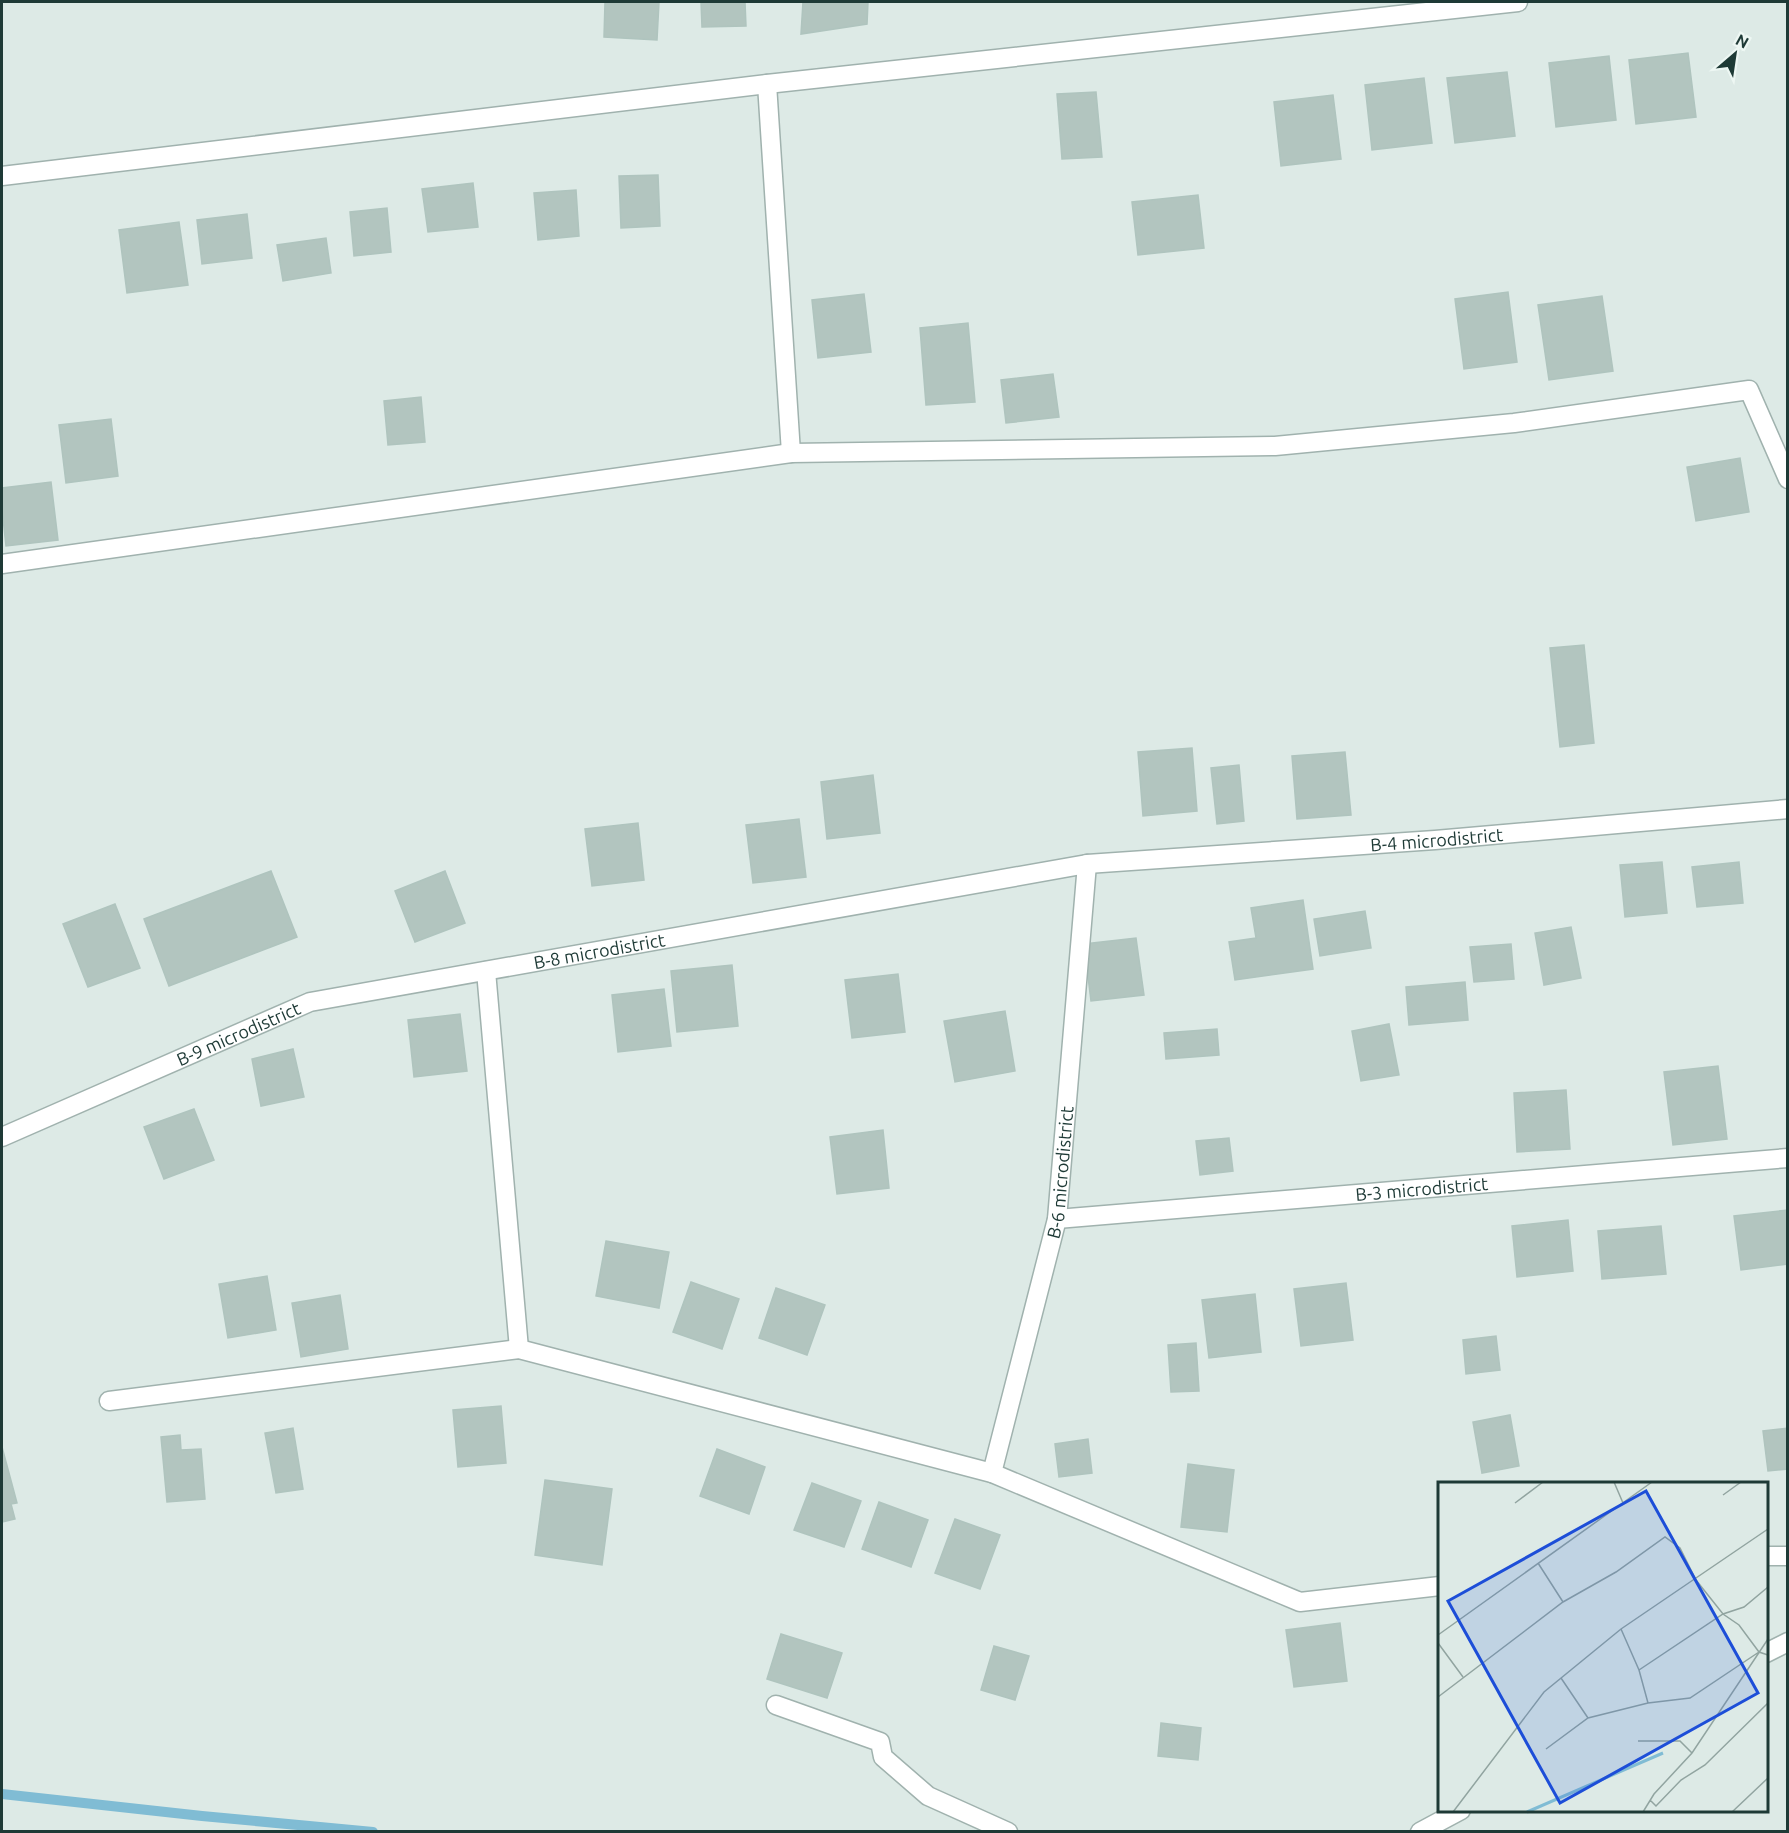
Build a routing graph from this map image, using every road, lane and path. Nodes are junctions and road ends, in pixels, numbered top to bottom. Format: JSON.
{"nodes":[{"id":1,"x":1518,"y":2,"type":"edge"},
{"id":2,"x":767,"y":84,"type":"junction"},
{"id":3,"x":2,"y":176,"type":"edge"},
{"id":4,"x":791,"y":453,"type":"junction"},
{"id":5,"x":1788,"y":479,"type":"edge"},
{"id":6,"x":2,"y":564,"type":"edge"},
{"id":7,"x":1788,"y":809,"type":"edge"},
{"id":8,"x":1087,"y":864,"type":"junction"},
{"id":9,"x":486,"y":971,"type":"junction"},
{"id":10,"x":2,"y":1137,"type":"edge"},
{"id":11,"x":1788,"y":1158,"type":"edge"},
{"id":12,"x":1057,"y":1219,"type":"junction"},
{"id":13,"x":519,"y":1349,"type":"junction"},
{"id":14,"x":109,"y":1401,"type":"dead end"},
{"id":15,"x":992,"y":1473,"type":"junction"},
{"id":16,"x":1768,"y":1556,"type":"edge"},
{"id":17,"x":1788,"y":1556,"type":"edge"},
{"id":18,"x":1438,"y":1586,"type":"edge"},
{"id":19,"x":1788,"y":1642,"type":"edge"},
{"id":20,"x":1768,"y":1652,"type":"edge"},
{"id":21,"x":776,"y":1705,"type":"dead end"},
{"id":22,"x":1457,"y":1812,"type":"edge"},
{"id":23,"x":1008,"y":1832,"type":"edge"},
{"id":24,"x":1420,"y":1832,"type":"edge"}],
"edges":[{"from":1,"to":2,"type":"street"},
{"from":2,"to":3,"type":"street"},
{"from":2,"to":4,"type":"street"},
{"from":4,"to":5,"type":"street"},
{"from":4,"to":6,"type":"street"},
{"from":7,"to":8,"type":"street","name":"B-4 microdistrict"},
{"from":8,"to":9,"type":"street","name":"B-8 microdistrict"},
{"from":8,"to":12,"type":"street","name":"B-6 microdistrict"},
{"from":9,"to":10,"type":"street","name":"B-9 microdistrict"},
{"from":9,"to":13,"type":"street"},
{"from":11,"to":12,"type":"street","name":"B-3 microdistrict"},
{"from":12,"to":15,"type":"street","name":"B-6 microdistrict"},
{"from":13,"to":14,"type":"street"},
{"from":13,"to":15,"type":"street"},
{"from":15,"to":18,"type":"street"},
{"from":16,"to":17,"type":"street"},
{"from":19,"to":20,"type":"street"},
{"from":21,"to":23,"type":"street"},
{"from":22,"to":24,"type":"street"}]}
